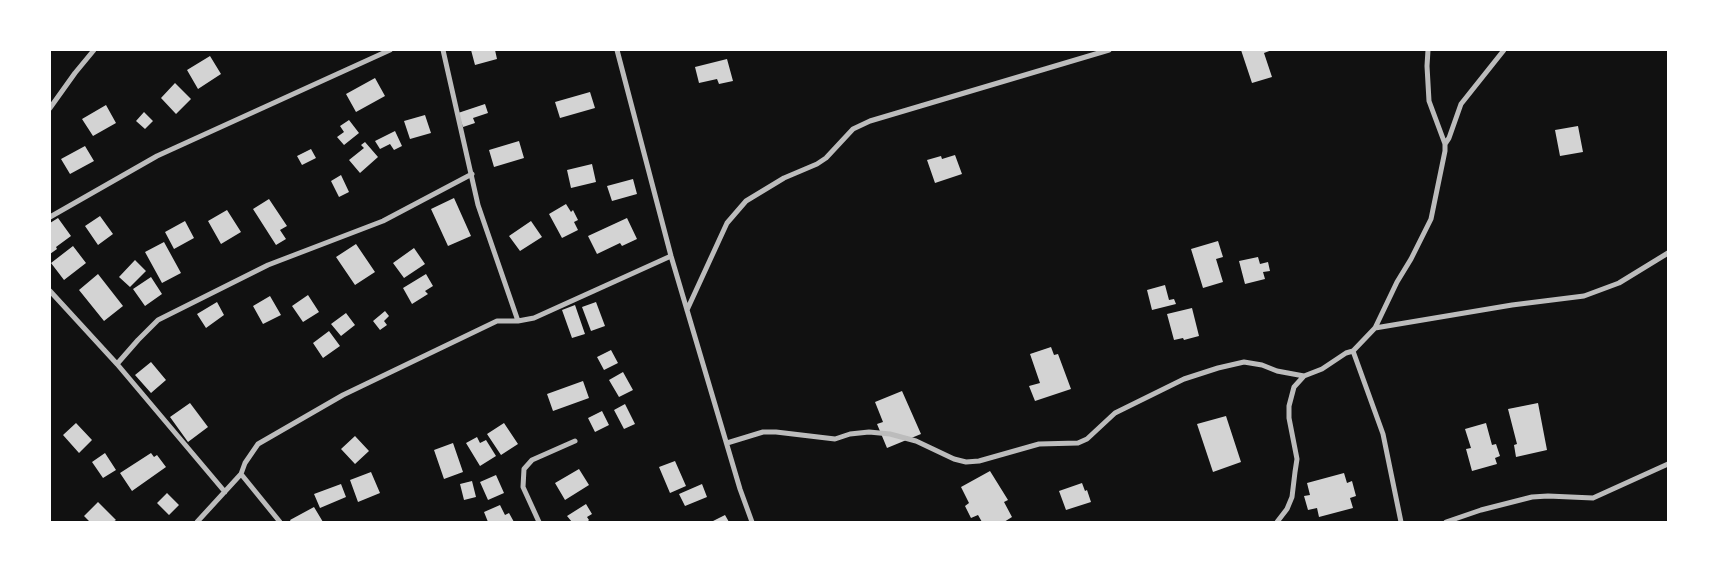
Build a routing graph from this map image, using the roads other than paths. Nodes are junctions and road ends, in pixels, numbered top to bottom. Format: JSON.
{"nodes":[{"id":1,"x":94,"y":50,"type":"edge"},
{"id":2,"x":390,"y":50,"type":"edge"},
{"id":3,"x":443,"y":50,"type":"edge"},
{"id":4,"x":617,"y":50,"type":"edge"},
{"id":5,"x":1109,"y":50,"type":"edge"},
{"id":6,"x":1428,"y":50,"type":"edge"},
{"id":7,"x":1504,"y":50,"type":"edge"},
{"id":8,"x":50,"y":108,"type":"edge"},
{"id":9,"x":1445,"y":144,"type":"junction"},
{"id":10,"x":472,"y":174,"type":"junction"},
{"id":11,"x":50,"y":217,"type":"edge"},
{"id":12,"x":1668,"y":253,"type":"edge"},
{"id":13,"x":671,"y":256,"type":"junction"},
{"id":14,"x":50,"y":290,"type":"edge"},
{"id":15,"x":687,"y":310,"type":"junction"},
{"id":16,"x":518,"y":321,"type":"junction"},
{"id":17,"x":1375,"y":328,"type":"junction"},
{"id":18,"x":1354,"y":351,"type":"junction"},
{"id":19,"x":117,"y":364,"type":"junction"},
{"id":20,"x":1304,"y":376,"type":"junction"},
{"id":21,"x":575,"y":441,"type":"dead end"},
{"id":22,"x":727,"y":444,"type":"junction"},
{"id":23,"x":1668,"y":464,"type":"edge"},
{"id":24,"x":241,"y":474,"type":"junction"},
{"id":25,"x":225,"y":492,"type":"junction"},
{"id":26,"x":197,"y":522,"type":"edge"},
{"id":27,"x":280,"y":522,"type":"edge"},
{"id":28,"x":539,"y":522,"type":"edge"},
{"id":29,"x":752,"y":522,"type":"edge"},
{"id":30,"x":1277,"y":522,"type":"edge"},
{"id":31,"x":1401,"y":522,"type":"edge"},
{"id":32,"x":1446,"y":522,"type":"edge"}],
"edges":[{"from":1,"to":8,"type":"street"},
{"from":2,"to":11,"type":"street"},
{"from":3,"to":10,"type":"street"},
{"from":4,"to":13,"type":"street"},
{"from":5,"to":15,"type":"street"},
{"from":6,"to":9,"type":"street"},
{"from":7,"to":9,"type":"street"},
{"from":9,"to":17,"type":"street"},
{"from":10,"to":16,"type":"street"},
{"from":10,"to":19,"type":"street"},
{"from":12,"to":17,"type":"street"},
{"from":13,"to":15,"type":"street"},
{"from":13,"to":16,"type":"street"},
{"from":14,"to":19,"type":"street"},
{"from":15,"to":22,"type":"street"},
{"from":16,"to":24,"type":"street"},
{"from":17,"to":18,"type":"street"},
{"from":18,"to":20,"type":"street"},
{"from":18,"to":31,"type":"street"},
{"from":19,"to":25,"type":"street"},
{"from":20,"to":22,"type":"street"},
{"from":20,"to":30,"type":"street"},
{"from":21,"to":28,"type":"street"},
{"from":22,"to":29,"type":"street"},
{"from":23,"to":32,"type":"street"},
{"from":24,"to":25,"type":"street"},
{"from":24,"to":27,"type":"street"},
{"from":25,"to":26,"type":"street"}]}
